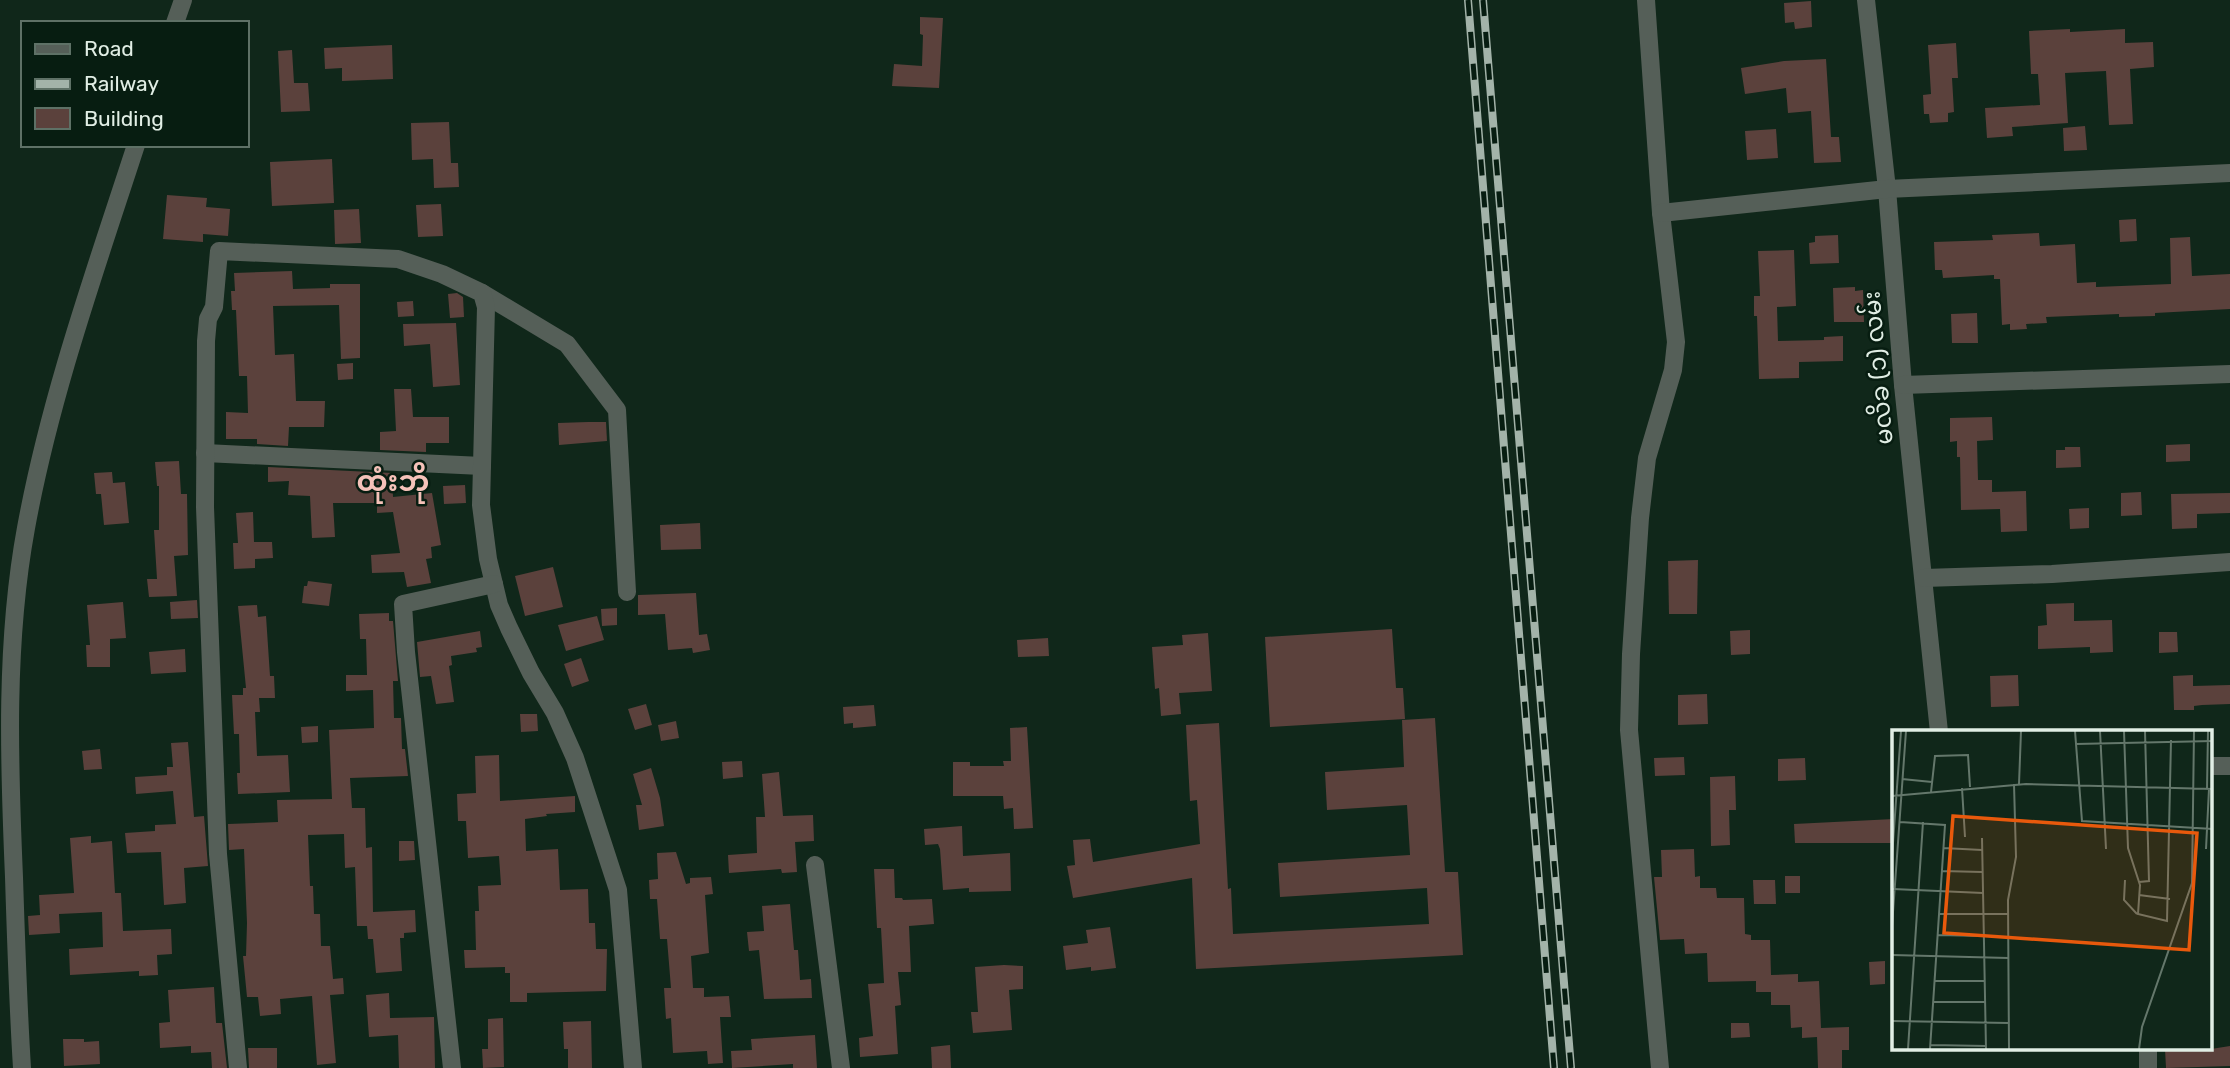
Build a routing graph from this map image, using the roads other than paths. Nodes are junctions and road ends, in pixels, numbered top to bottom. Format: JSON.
{"nodes":[{"id":1,"x":183,"y":0,"type":"edge"},
{"id":2,"x":1646,"y":0,"type":"edge"},
{"id":3,"x":1866,"y":0,"type":"edge"},
{"id":4,"x":177,"y":21,"type":"edge"},
{"id":5,"x":135,"y":147,"type":"edge"},
{"id":6,"x":2230,"y":173,"type":"edge"},
{"id":7,"x":1887,"y":189,"type":"junction"},
{"id":8,"x":1661,"y":212,"type":"junction"},
{"id":9,"x":482,"y":293,"type":"junction"},
{"id":10,"x":2230,"y":374,"type":"edge"},
{"id":11,"x":1903,"y":385,"type":"junction"},
{"id":12,"x":205,"y":453,"type":"junction"},
{"id":13,"x":482,"y":466,"type":"junction"},
{"id":14,"x":2230,"y":562,"type":"edge"},
{"id":15,"x":1924,"y":578,"type":"junction"},
{"id":16,"x":494,"y":584,"type":"junction"},
{"id":17,"x":627,"y":592,"type":"dead end"},
{"id":18,"x":1939,"y":730,"type":"edge"},
{"id":19,"x":2212,"y":766,"type":"edge"},
{"id":20,"x":2230,"y":766,"type":"edge"},
{"id":21,"x":6,"y":825,"type":"edge"},
{"id":22,"x":815,"y":865,"type":"dead end"},
{"id":23,"x":2148,"y":1050,"type":"edge"},
{"id":24,"x":22,"y":1068,"type":"edge"},
{"id":25,"x":238,"y":1068,"type":"edge"},
{"id":26,"x":452,"y":1068,"type":"edge"},
{"id":27,"x":633,"y":1068,"type":"edge"},
{"id":28,"x":841,"y":1068,"type":"edge"},
{"id":29,"x":1660,"y":1068,"type":"edge"},
{"id":30,"x":2148,"y":1068,"type":"edge"}],
"edges":[{"from":1,"to":4,"type":"street"},
{"from":2,"to":8,"type":"street"},
{"from":3,"to":7,"type":"street","name":"မလိခ (၁) လမ်း"},
{"from":5,"to":21,"type":"street"},
{"from":6,"to":7,"type":"street"},
{"from":7,"to":8,"type":"street"},
{"from":7,"to":11,"type":"street","name":"မလိခ (၁) လမ်း"},
{"from":8,"to":29,"type":"street"},
{"from":9,"to":12,"type":"street"},
{"from":9,"to":13,"type":"street"},
{"from":9,"to":17,"type":"street"},
{"from":10,"to":11,"type":"street"},
{"from":11,"to":15,"type":"street","name":"မလိခ (၁) လမ်း"},
{"from":12,"to":13,"type":"street"},
{"from":12,"to":25,"type":"street"},
{"from":13,"to":16,"type":"street"},
{"from":14,"to":15,"type":"street"},
{"from":15,"to":18,"type":"street","name":"မလိခ (၁) လမ်း"},
{"from":16,"to":26,"type":"street"},
{"from":16,"to":27,"type":"street"},
{"from":19,"to":20,"type":"street"},
{"from":21,"to":24,"type":"street"},
{"from":22,"to":28,"type":"street"},
{"from":23,"to":30,"type":"street"}]}
